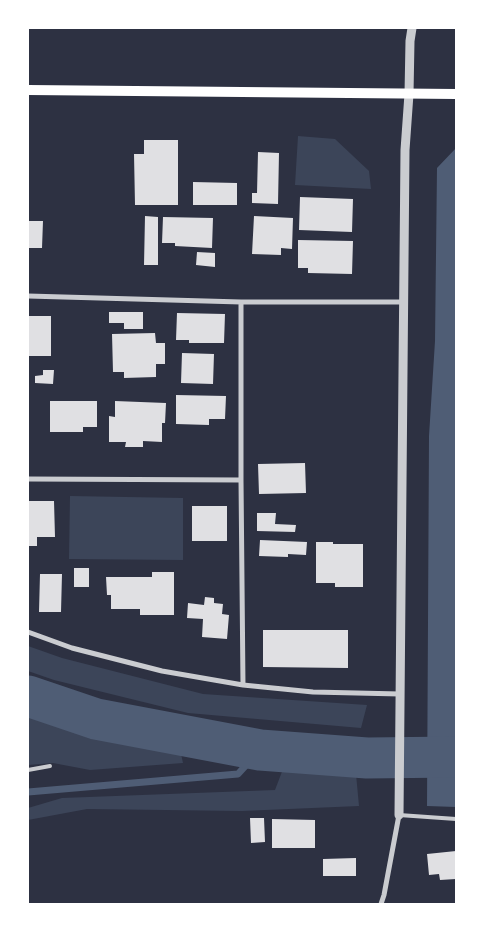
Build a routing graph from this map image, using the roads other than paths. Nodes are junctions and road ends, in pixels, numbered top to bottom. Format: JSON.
{"nodes":[{"id":1,"x":412,"y":28,"type":"edge"},
{"id":2,"x":28,"y":90,"type":"edge"},
{"id":3,"x":409,"y":94,"type":"junction"},
{"id":4,"x":456,"y":94,"type":"edge"},
{"id":5,"x":28,"y":296,"type":"edge"},
{"id":6,"x":241,"y":302,"type":"junction"},
{"id":7,"x":404,"y":302,"type":"junction"},
{"id":8,"x":28,"y":479,"type":"edge"},
{"id":9,"x":241,"y":480,"type":"junction"},
{"id":10,"x":28,"y":632,"type":"edge"},
{"id":11,"x":243,"y":685,"type":"junction"},
{"id":12,"x":400,"y":694,"type":"junction"},
{"id":13,"x":50,"y":766,"type":"dead end"},
{"id":14,"x":28,"y":770,"type":"edge"},
{"id":15,"x":399,"y":815,"type":"junction"},
{"id":16,"x":456,"y":819,"type":"edge"},
{"id":17,"x":381,"y":904,"type":"edge"}],
"edges":[{"from":1,"to":3,"type":"street"},
{"from":2,"to":3,"type":"main road"},
{"from":3,"to":4,"type":"main road"},
{"from":3,"to":7,"type":"street"},
{"from":5,"to":6,"type":"street"},
{"from":6,"to":7,"type":"street"},
{"from":6,"to":9,"type":"street"},
{"from":7,"to":12,"type":"street"},
{"from":8,"to":9,"type":"street"},
{"from":9,"to":11,"type":"street"},
{"from":10,"to":11,"type":"street"},
{"from":11,"to":12,"type":"street"},
{"from":12,"to":15,"type":"street"},
{"from":13,"to":14,"type":"lane"},
{"from":15,"to":16,"type":"lane"},
{"from":15,"to":17,"type":"street"}]}
